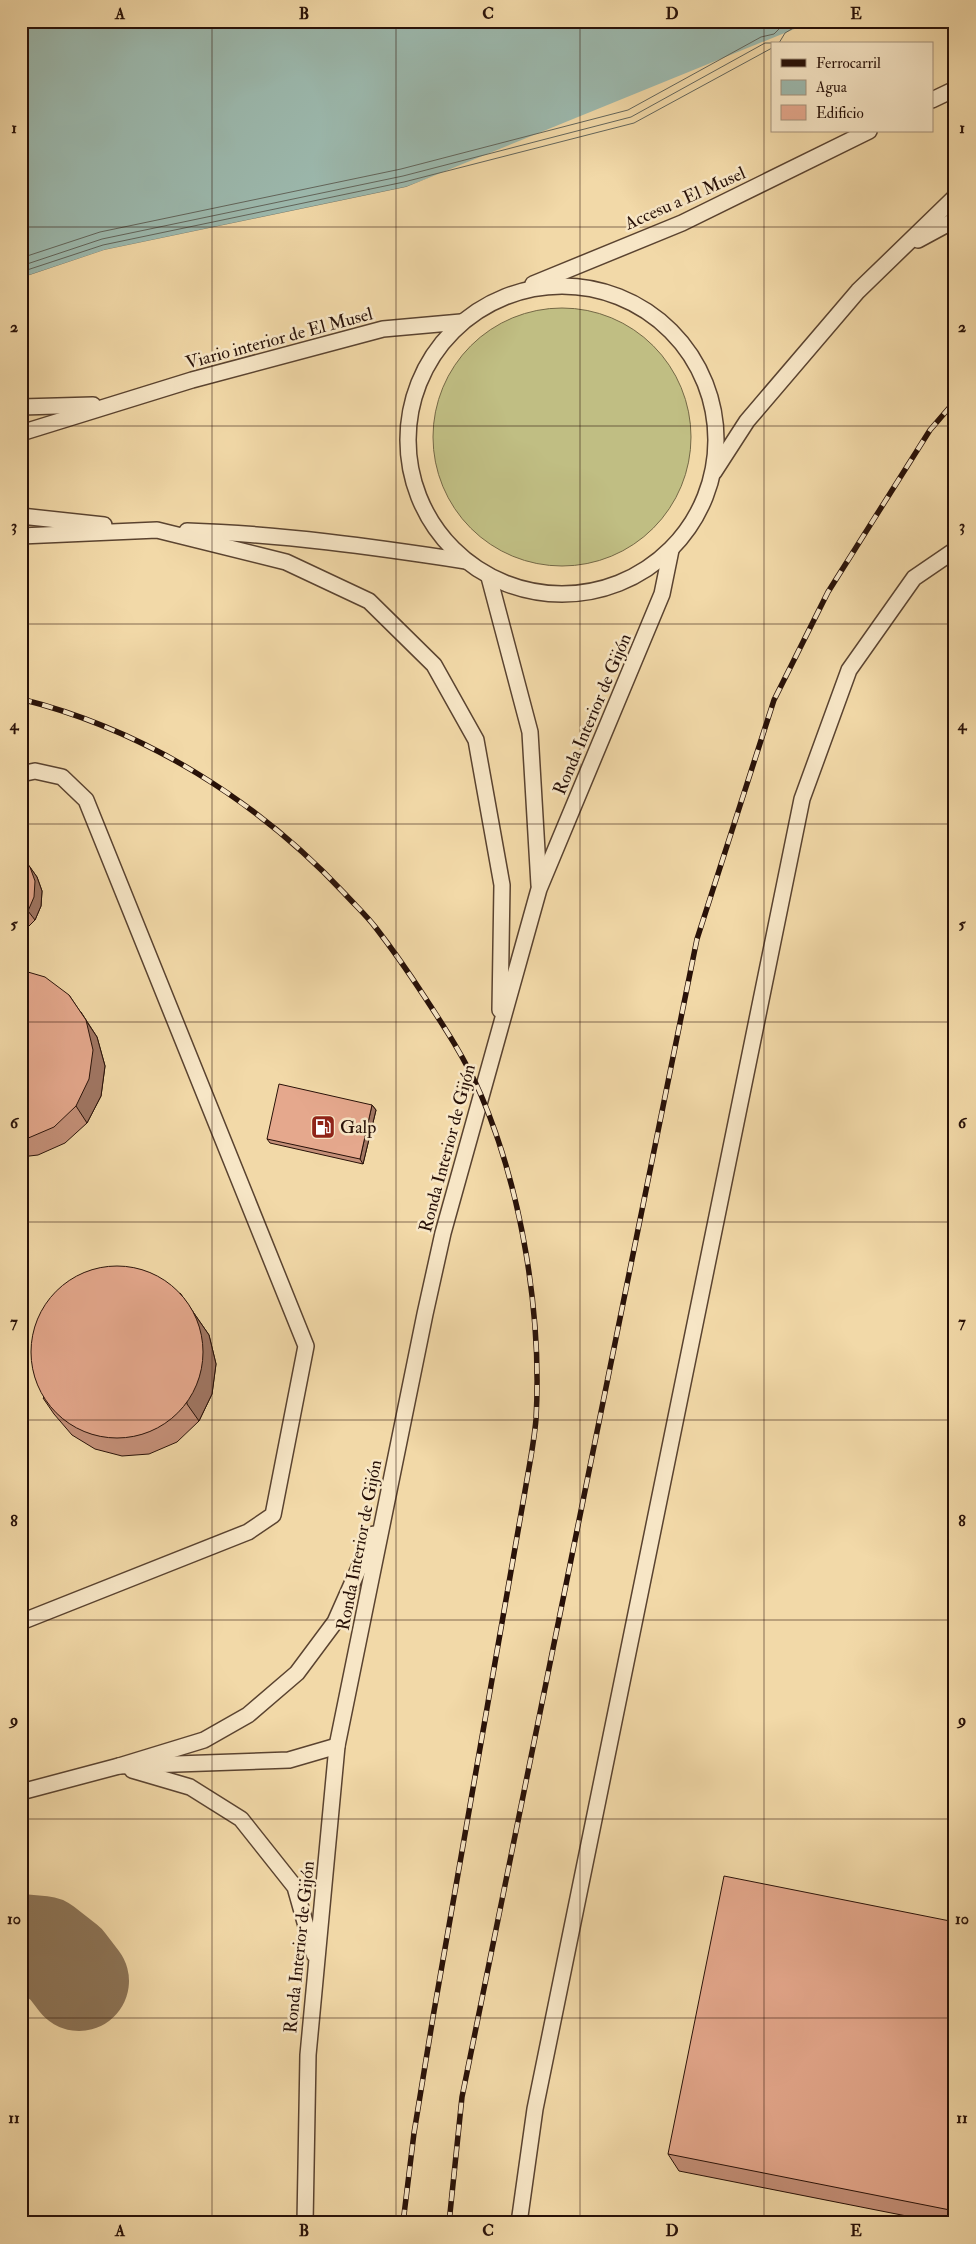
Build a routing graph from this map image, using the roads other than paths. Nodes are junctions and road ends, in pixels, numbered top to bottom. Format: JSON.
{"nodes":[{"id":1,"x":955,"y":89,"type":"edge"},
{"id":2,"x":934,"y":99,"type":"edge"},
{"id":3,"x":867,"y":132,"type":"edge"},
{"id":4,"x":955,"y":197,"type":"edge"},
{"id":5,"x":955,"y":220,"type":"edge"},
{"id":6,"x":902,"y":249,"type":"junction"},
{"id":7,"x":513,"y":292,"type":"junction"},
{"id":8,"x":461,"y":322,"type":"junction"},
{"id":9,"x":109,"y":405,"type":"junction"},
{"id":10,"x":21,"y":407,"type":"edge"},
{"id":11,"x":21,"y":433,"type":"edge"},
{"id":12,"x":713,"y":473,"type":"junction"},
{"id":13,"x":21,"y":516,"type":"edge"},
{"id":14,"x":157,"y":530,"type":"junction"},
{"id":15,"x":21,"y":536,"type":"edge"},
{"id":16,"x":671,"y":550,"type":"junction"},
{"id":17,"x":955,"y":550,"type":"edge"},
{"id":18,"x":466,"y":561,"type":"junction"},
{"id":19,"x":489,"y":576,"type":"junction"},
{"id":20,"x":21,"y":774,"type":"edge"},
{"id":21,"x":539,"y":889,"type":"junction"},
{"id":22,"x":500,"y":1032,"type":"junction"},
{"id":23,"x":385,"y":1508,"type":"junction"},
{"id":24,"x":21,"y":1622,"type":"edge"},
{"id":25,"x":337,"y":1746,"type":"junction"},
{"id":26,"x":119,"y":1766,"type":"junction"},
{"id":27,"x":21,"y":1792,"type":"edge"},
{"id":28,"x":316,"y":1962,"type":"junction"},
{"id":29,"x":305,"y":2223,"type":"edge"},
{"id":30,"x":519,"y":2223,"type":"edge"}],
"edges":[{"from":1,"to":2,"type":"lane"},
{"from":3,"to":7,"type":"lane","name":"Accesu a El Musel"},
{"from":4,"to":6,"type":"lane","name":"Accesu a El Musel"},
{"from":5,"to":6,"type":"lane"},
{"from":6,"to":12,"type":"lane","name":"Accesu a El Musel"},
{"from":7,"to":8,"type":"lane","name":"Accesu a El Musel"},
{"from":7,"to":12,"type":"lane","name":"Accesu a El Musel"},
{"from":8,"to":9,"type":"lane","name":"Viario interior de El Musel"},
{"from":8,"to":18,"type":"lane","name":"Accesu a El Musel"},
{"from":9,"to":10,"type":"lane","name":"Viario interior de El Musel"},
{"from":9,"to":11,"type":"lane","name":"Viario interior de El Musel"},
{"from":12,"to":16,"type":"lane","name":"Accesu a El Musel"},
{"from":13,"to":14,"type":"lane"},
{"from":14,"to":15,"type":"lane"},
{"from":14,"to":18,"type":"lane"},
{"from":14,"to":22,"type":"lane"},
{"from":16,"to":19,"type":"lane","name":"Accesu a El Musel"},
{"from":16,"to":21,"type":"lane","name":"Ronda Interior de Gijón"},
{"from":17,"to":30,"type":"lane"},
{"from":18,"to":19,"type":"lane","name":"Accesu a El Musel"},
{"from":19,"to":21,"type":"lane","name":"Ronda Interior de Gijón"},
{"from":20,"to":24,"type":"lane"},
{"from":21,"to":22,"type":"lane","name":"Ronda Interior de Gijón"},
{"from":22,"to":23,"type":"lane","name":"Ronda Interior de Gijón"},
{"from":23,"to":25,"type":"lane","name":"Ronda Interior de Gijón"},
{"from":23,"to":26,"type":"lane"},
{"from":25,"to":26,"type":"lane"},
{"from":25,"to":28,"type":"lane","name":"Ronda Interior de Gijón"},
{"from":26,"to":27,"type":"lane"},
{"from":26,"to":28,"type":"lane"},
{"from":28,"to":29,"type":"lane","name":"Ronda Interior de Gijón"}]}
